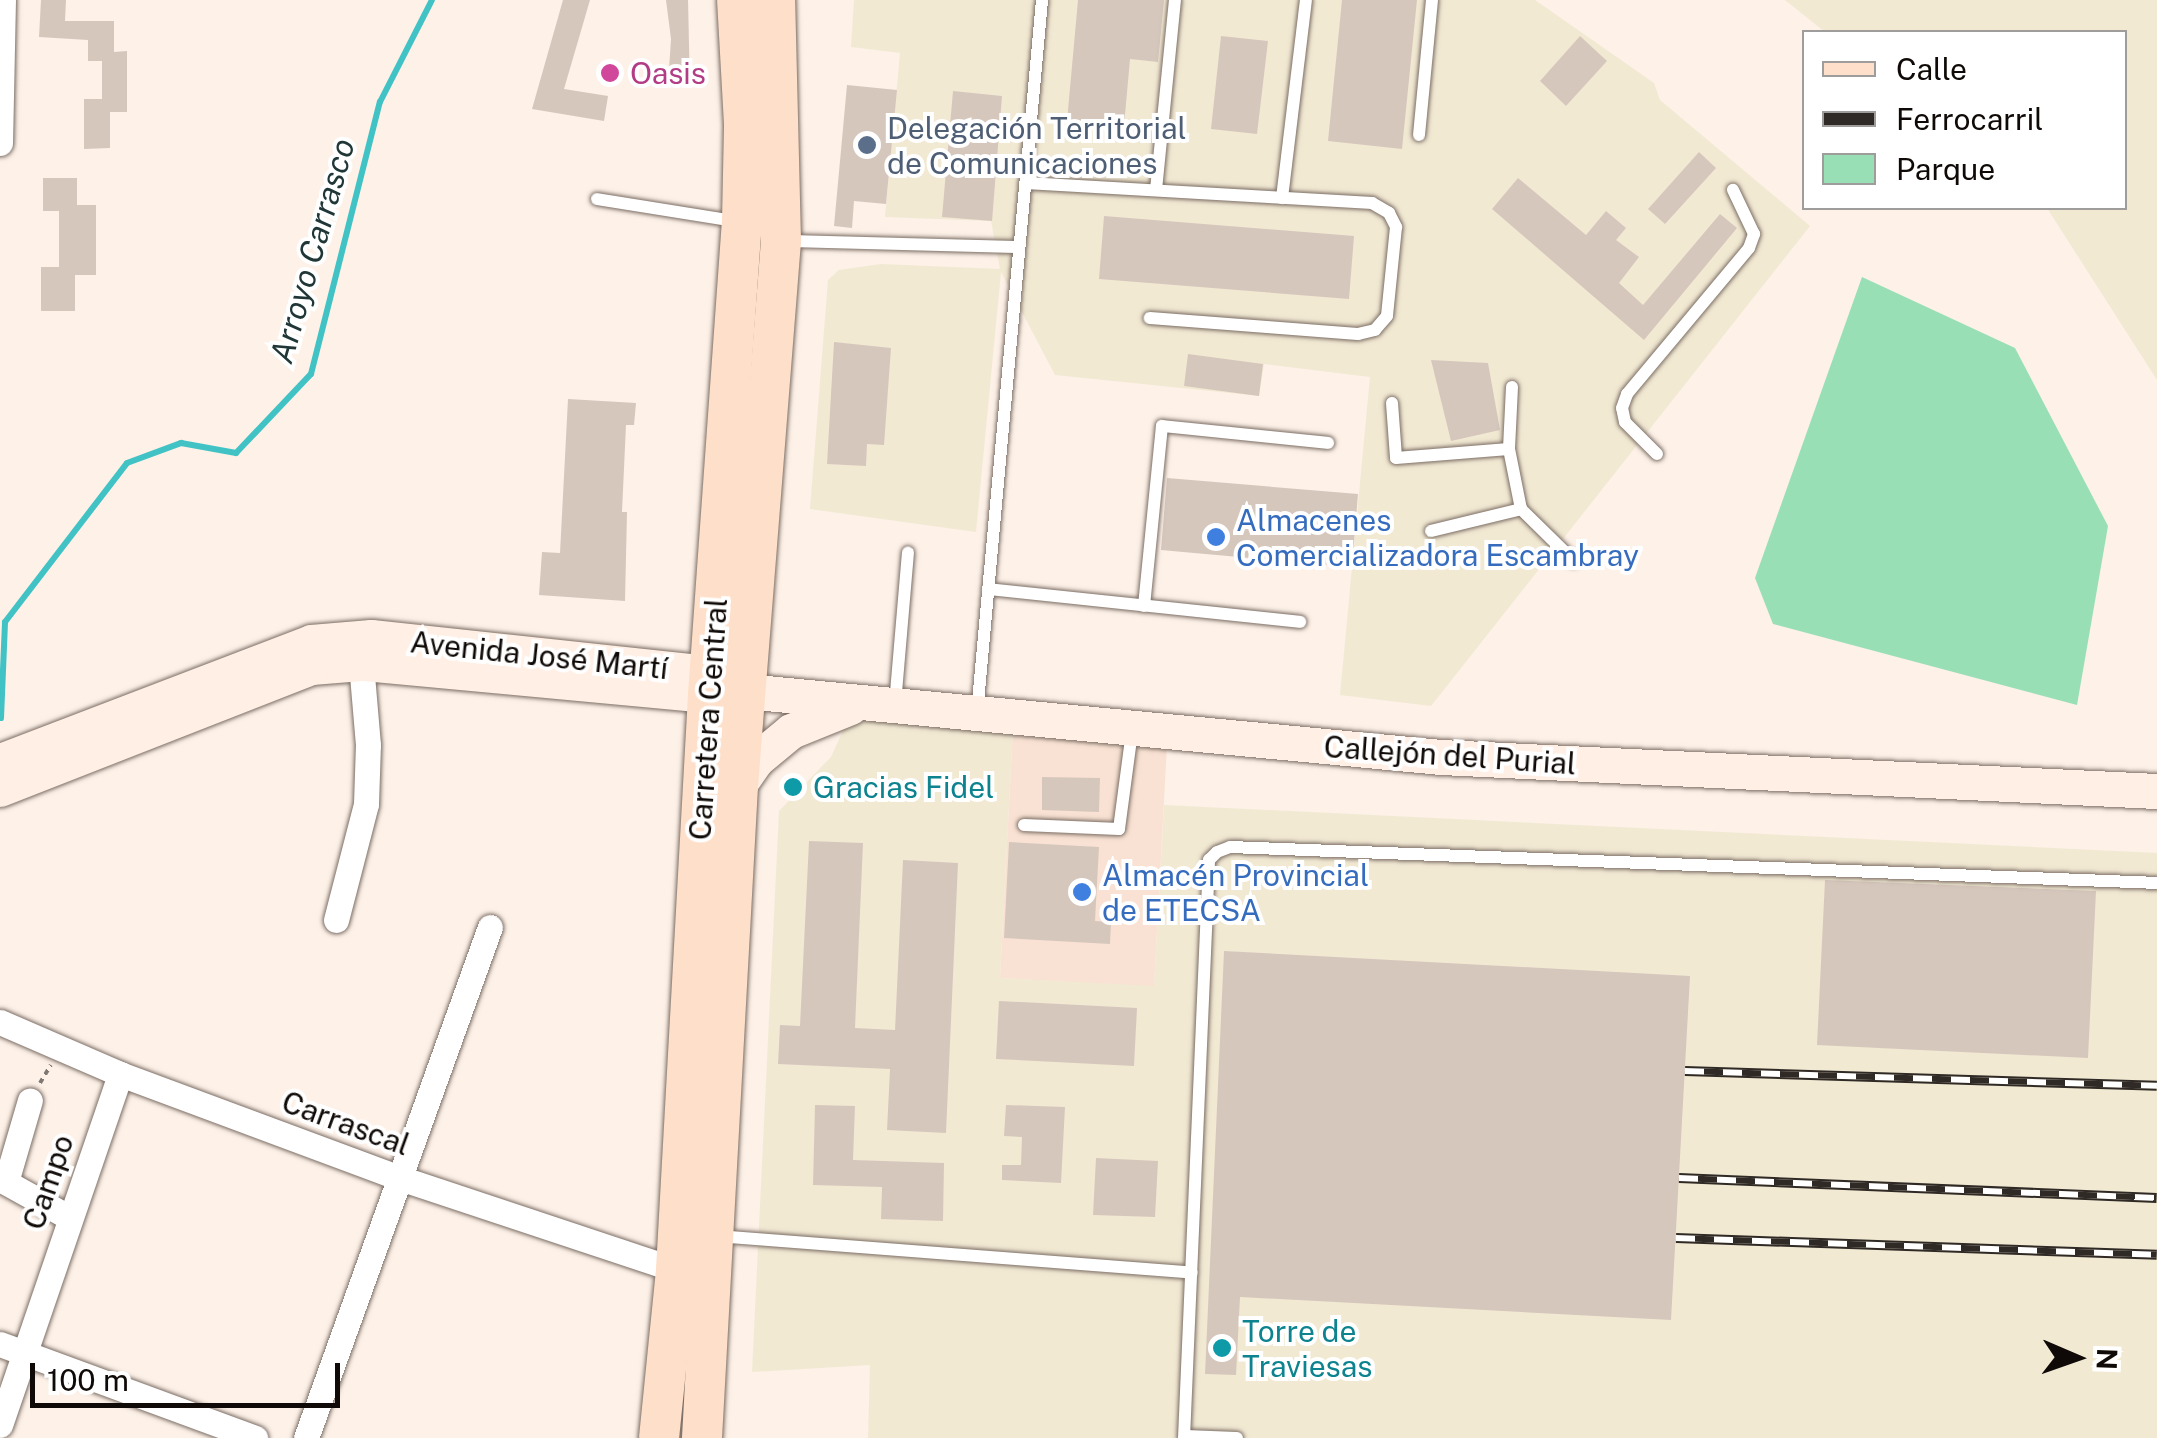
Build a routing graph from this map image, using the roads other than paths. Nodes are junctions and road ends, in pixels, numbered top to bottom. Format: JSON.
{"nodes":[{"id":1,"x":3,"y":0,"type":"edge"},
{"id":2,"x":738,"y":0,"type":"edge"},
{"id":3,"x":776,"y":0,"type":"edge"},
{"id":4,"x":1042,"y":0,"type":"edge"},
{"id":5,"x":1175,"y":0,"type":"edge"},
{"id":6,"x":1306,"y":0,"type":"edge"},
{"id":7,"x":1432,"y":0,"type":"edge"},
{"id":8,"x":1419,"y":135,"type":"dead end"},
{"id":9,"x":0,"y":143,"type":"edge"},
{"id":10,"x":1026,"y":183,"type":"junction"},
{"id":11,"x":1156,"y":190,"type":"junction"},
{"id":12,"x":1733,"y":190,"type":"dead end"},
{"id":13,"x":1282,"y":198,"type":"junction"},
{"id":14,"x":597,"y":199,"type":"dead end"},
{"id":15,"x":742,"y":222,"type":"junction"},
{"id":16,"x":781,"y":241,"type":"junction"},
{"id":17,"x":1020,"y":247,"type":"junction"},
{"id":18,"x":1150,"y":318,"type":"dead end"},
{"id":19,"x":1512,"y":387,"type":"dead end"},
{"id":20,"x":1392,"y":402,"type":"dead end"},
{"id":21,"x":1328,"y":443,"type":"dead end"},
{"id":22,"x":1509,"y":450,"type":"junction"},
{"id":23,"x":1657,"y":454,"type":"dead end"},
{"id":24,"x":1520,"y":510,"type":"junction"},
{"id":25,"x":1430,"y":530,"type":"dead end"},
{"id":26,"x":908,"y":553,"type":"dead end"},
{"id":27,"x":1574,"y":561,"type":"dead end"},
{"id":28,"x":988,"y":590,"type":"junction"},
{"id":29,"x":1144,"y":606,"type":"junction"},
{"id":30,"x":1300,"y":622,"type":"dead end"},
{"id":31,"x":361,"y":662,"type":"junction"},
{"id":32,"x":721,"y":686,"type":"junction"},
{"id":33,"x":880,"y":705,"type":"junction"},
{"id":34,"x":977,"y":715,"type":"junction"},
{"id":35,"x":1133,"y":730,"type":"junction"},
{"id":36,"x":0,"y":761,"type":"edge"},
{"id":37,"x":738,"y":786,"type":"junction"},
{"id":38,"x":0,"y":789,"type":"edge"},
{"id":39,"x":2157,"y":792,"type":"edge"},
{"id":40,"x":1024,"y":825,"type":"dead end"},
{"id":41,"x":2157,"y":883,"type":"edge"},
{"id":42,"x":336,"y":920,"type":"dead end"},
{"id":43,"x":490,"y":928,"type":"dead end"},
{"id":44,"x":0,"y":1022,"type":"edge"},
{"id":45,"x":120,"y":1074,"type":"junction"},
{"id":46,"x":30,"y":1100,"type":"road end"},
{"id":47,"x":397,"y":1177,"type":"junction"},
{"id":48,"x":3,"y":1181,"type":"edge"},
{"id":49,"x":70,"y":1218,"type":"junction"},
{"id":50,"x":716,"y":1236,"type":"junction"},
{"id":51,"x":676,"y":1270,"type":"junction"},
{"id":52,"x":1192,"y":1273,"type":"junction"},
{"id":53,"x":12,"y":1348,"type":"edge"},
{"id":54,"x":0,"y":1425,"type":"edge"},
{"id":55,"x":1184,"y":1437,"type":"edge"},
{"id":56,"x":255,"y":1438,"type":"edge"},
{"id":57,"x":306,"y":1438,"type":"edge"},
{"id":58,"x":659,"y":1438,"type":"edge"},
{"id":59,"x":702,"y":1438,"type":"edge"},
{"id":60,"x":1237,"y":1438,"type":"edge"}],
"edges":[{"from":1,"to":9,"type":"street"},
{"from":2,"to":15,"type":"main road","name":"Carretera Central"},
{"from":3,"to":16,"type":"main road","name":"Carretera Central"},
{"from":4,"to":10,"type":"lane"},
{"from":5,"to":11,"type":"lane"},
{"from":6,"to":13,"type":"lane"},
{"from":7,"to":8,"type":"lane"},
{"from":10,"to":11,"type":"lane"},
{"from":10,"to":17,"type":"lane"},
{"from":11,"to":13,"type":"lane"},
{"from":12,"to":23,"type":"lane"},
{"from":13,"to":18,"type":"lane"},
{"from":14,"to":15,"type":"lane"},
{"from":15,"to":16,"type":"main road"},
{"from":15,"to":32,"type":"main road","name":"Carretera Central"},
{"from":16,"to":17,"type":"lane"},
{"from":16,"to":32,"type":"main road","name":"Carretera Central"},
{"from":17,"to":28,"type":"lane"},
{"from":19,"to":22,"type":"lane"},
{"from":20,"to":22,"type":"lane"},
{"from":21,"to":29,"type":"lane"},
{"from":22,"to":24,"type":"lane"},
{"from":24,"to":25,"type":"lane"},
{"from":24,"to":27,"type":"lane"},
{"from":26,"to":33,"type":"lane"},
{"from":28,"to":29,"type":"lane"},
{"from":28,"to":34,"type":"lane"},
{"from":29,"to":30,"type":"lane"},
{"from":31,"to":32,"type":"street","name":"Avenida José Martí"},
{"from":31,"to":38,"type":"street","name":"Avenida José Martí"},
{"from":31,"to":42,"type":"street"},
{"from":32,"to":33,"type":"street","name":"Callejón del Purial"},
{"from":32,"to":36,"type":"street","name":"Avenida José Martí"},
{"from":32,"to":37,"type":"main road","name":"Carretera Central"},
{"from":32,"to":51,"type":"main road","name":"Carretera Central"},
{"from":33,"to":34,"type":"street","name":"Callejón del Purial"},
{"from":33,"to":37,"type":"street"},
{"from":34,"to":35,"type":"street","name":"Callejón del Purial"},
{"from":35,"to":39,"type":"street","name":"Callejón del Purial"},
{"from":35,"to":40,"type":"lane"},
{"from":37,"to":50,"type":"main road","name":"Carretera Central"},
{"from":41,"to":52,"type":"lane"},
{"from":43,"to":47,"type":"street"},
{"from":44,"to":45,"type":"street","name":"Carrascal"},
{"from":45,"to":47,"type":"street","name":"Carrascal"},
{"from":45,"to":49,"type":"street","name":"Campo"},
{"from":46,"to":48,"type":"street"},
{"from":47,"to":51,"type":"street","name":"Carrascal"},
{"from":47,"to":57,"type":"street"},
{"from":48,"to":49,"type":"street"},
{"from":49,"to":53,"type":"street","name":"Campo"},
{"from":50,"to":52,"type":"lane"},
{"from":50,"to":59,"type":"main road","name":"Carretera Central"},
{"from":51,"to":58,"type":"main road","name":"Carretera Central"},
{"from":52,"to":55,"type":"lane"},
{"from":53,"to":54,"type":"street","name":"Campo"},
{"from":53,"to":56,"type":"street"},
{"from":55,"to":60,"type":"lane"}]}
